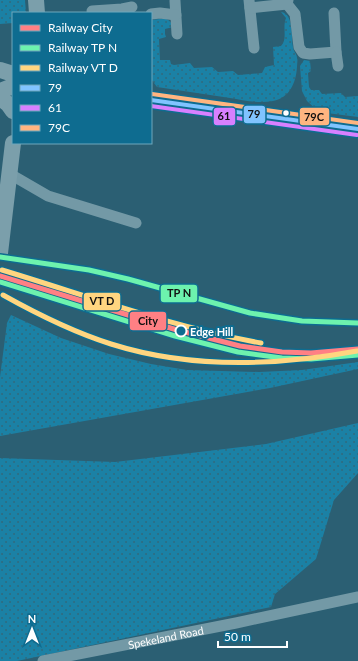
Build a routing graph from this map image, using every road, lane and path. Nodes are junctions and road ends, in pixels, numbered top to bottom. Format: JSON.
{"nodes":[{"id":1,"x":36,"y":0,"type":"edge"},
{"id":2,"x":175,"y":1,"type":"edge"},
{"id":3,"x":287,"y":2,"type":"edge"},
{"id":4,"x":250,"y":4,"type":"edge"},
{"id":5,"x":135,"y":7,"type":"edge"},
{"id":6,"x":92,"y":8,"type":"edge"},
{"id":7,"x":37,"y":12,"type":"edge"},
{"id":8,"x":334,"y":13,"type":"dead end"},
{"id":9,"x":152,"y":14,"type":"edge"},
{"id":10,"x":176,"y":15,"type":"junction"},
{"id":11,"x":176,"y":34,"type":"dead end"},
{"id":12,"x":254,"y":48,"type":"dead end"},
{"id":13,"x":336,"y":52,"type":"junction"},
{"id":14,"x":338,"y":66,"type":"dead end"},
{"id":15,"x":0,"y":70,"type":"edge"},
{"id":16,"x":12,"y":74,"type":"edge"},
{"id":17,"x":12,"y":86,"type":"edge"},
{"id":18,"x":0,"y":91,"type":"edge"},
{"id":19,"x":0,"y":98,"type":"edge"},
{"id":20,"x":152,"y":100,"type":"edge"},
{"id":21,"x":12,"y":110,"type":"edge"},
{"id":22,"x":358,"y":129,"type":"edge"},
{"id":23,"x":13,"y":144,"type":"edge"},
{"id":24,"x":10,"y":174,"type":"junction"},
{"id":25,"x":136,"y":223,"type":"dead end"},
{"id":26,"x":0,"y":253,"type":"edge"},
{"id":27,"x":358,"y":597,"type":"edge"},
{"id":28,"x":43,"y":661,"type":"edge"}],
"edges":[{"from":1,"to":7,"type":"main road"},
{"from":2,"to":10,"type":"street"},
{"from":3,"to":4,"type":"street"},
{"from":3,"to":13,"type":"street"},
{"from":4,"to":12,"type":"street"},
{"from":5,"to":6,"type":"street"},
{"from":8,"to":13,"type":"street"},
{"from":9,"to":10,"type":"street"},
{"from":10,"to":11,"type":"street"},
{"from":13,"to":14,"type":"street"},
{"from":15,"to":16,"type":"main road"},
{"from":17,"to":18,"type":"main road"},
{"from":19,"to":21,"type":"main road"},
{"from":20,"to":22,"type":"main road"},
{"from":23,"to":24,"type":"main road"},
{"from":24,"to":25,"type":"street"},
{"from":24,"to":26,"type":"main road"},
{"from":27,"to":28,"type":"street","name":"Spekeland Road"}]}
